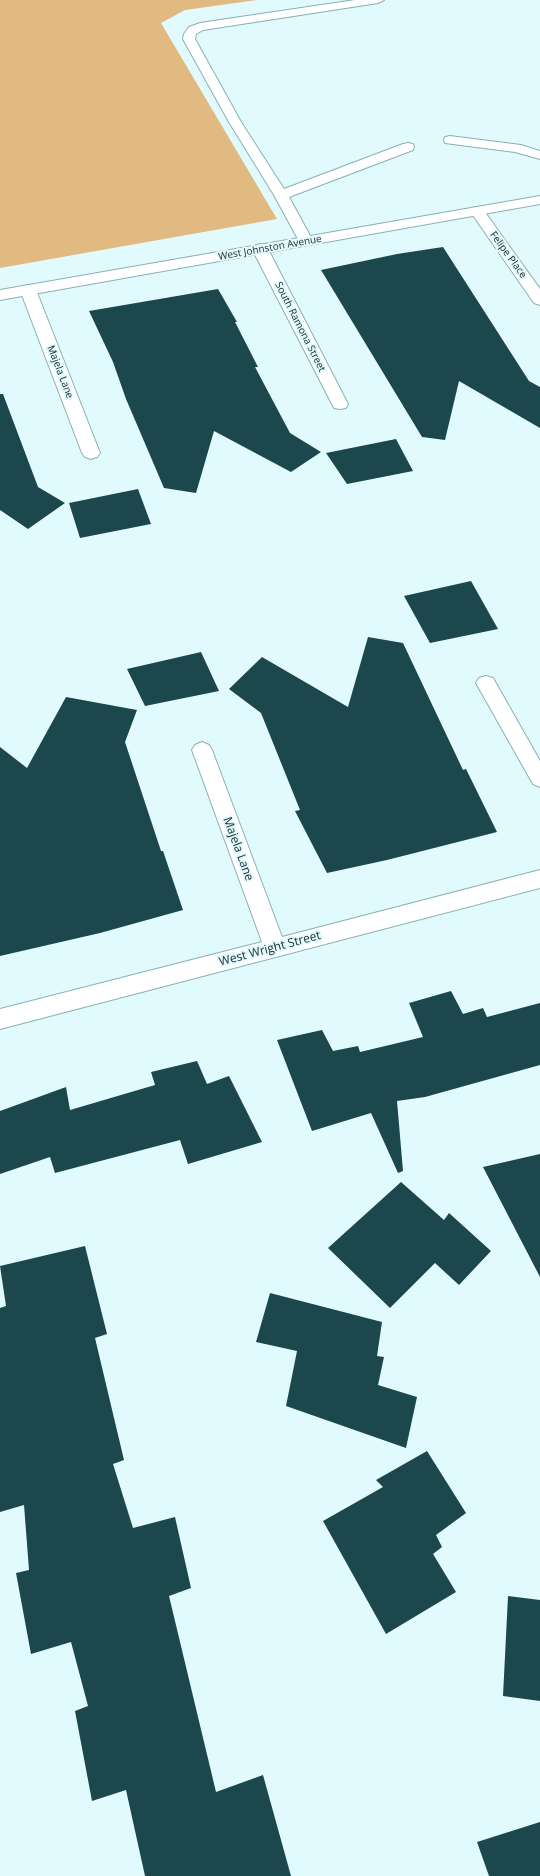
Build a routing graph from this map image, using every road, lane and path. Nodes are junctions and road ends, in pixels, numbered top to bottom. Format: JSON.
{"nodes":[{"id":1,"x":378,"y":0,"type":"edge"},
{"id":2,"x":450,"y":140,"type":"dead end"},
{"id":3,"x":408,"y":147,"type":"dead end"},
{"id":4,"x":540,"y":155,"type":"edge"},
{"id":5,"x":281,"y":195,"type":"junction"},
{"id":6,"x":540,"y":200,"type":"edge"},
{"id":7,"x":477,"y":211,"type":"junction"},
{"id":8,"x":306,"y":241,"type":"junction"},
{"id":9,"x":260,"y":249,"type":"junction"},
{"id":10,"x":28,"y":290,"type":"junction"},
{"id":11,"x":0,"y":295,"type":"edge"},
{"id":12,"x":540,"y":300,"type":"edge"},
{"id":13,"x":340,"y":404,"type":"dead end"},
{"id":14,"x":91,"y":453,"type":"dead end"},
{"id":15,"x":486,"y":683,"type":"dead end"},
{"id":16,"x":202,"y":750,"type":"dead end"},
{"id":17,"x":540,"y":779,"type":"edge"},
{"id":18,"x":540,"y":879,"type":"edge"},
{"id":19,"x":275,"y":948,"type":"junction"},
{"id":20,"x":0,"y":1019,"type":"edge"}],
"edges":[{"from":1,"to":5,"type":"lane"},
{"from":2,"to":4,"type":"lane"},
{"from":3,"to":5,"type":"lane"},
{"from":5,"to":8,"type":"lane"},
{"from":6,"to":7,"type":"street","name":"West Johnston Avenue"},
{"from":7,"to":8,"type":"street","name":"West Johnston Avenue"},
{"from":7,"to":12,"type":"street","name":"Felipe Place"},
{"from":8,"to":9,"type":"street","name":"West Johnston Avenue"},
{"from":9,"to":10,"type":"street","name":"West Johnston Avenue"},
{"from":9,"to":13,"type":"street","name":"South Ramona Street"},
{"from":10,"to":11,"type":"street","name":"West Johnston Avenue"},
{"from":10,"to":14,"type":"street","name":"Majela Lane"},
{"from":15,"to":17,"type":"street"},
{"from":16,"to":19,"type":"street","name":"Majela Lane"},
{"from":18,"to":19,"type":"street","name":"West Wright Street"},
{"from":19,"to":20,"type":"street","name":"West Wright Street"}]}
